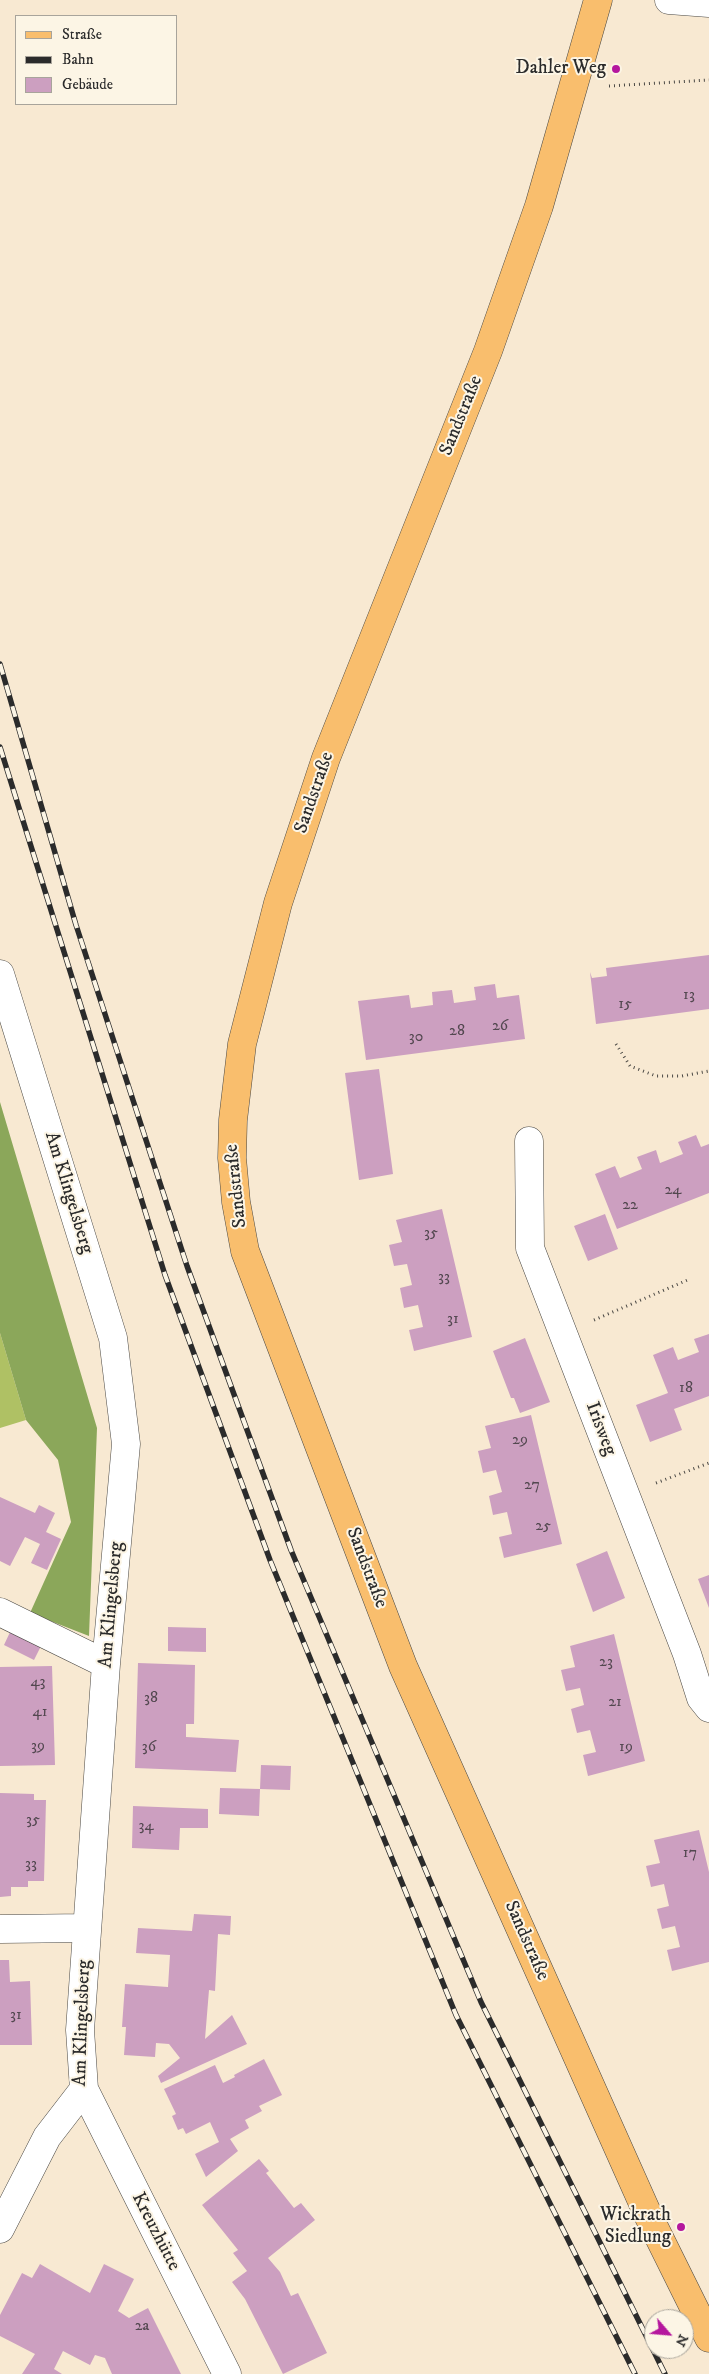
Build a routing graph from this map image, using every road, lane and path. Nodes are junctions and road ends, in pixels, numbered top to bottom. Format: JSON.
{"nodes":[{"id":1,"x":598,"y":0,"type":"edge"},
{"id":2,"x":669,"y":0,"type":"edge"},
{"id":3,"x":709,"y":3,"type":"edge"},
{"id":4,"x":709,"y":80,"type":"edge"},
{"id":5,"x":609,"y":86,"type":"dead end"},
{"id":6,"x":0,"y":974,"type":"edge"},
{"id":7,"x":616,"y":1044,"type":"dead end"},
{"id":8,"x":709,"y":1071,"type":"edge"},
{"id":9,"x":529,"y":1141,"type":"dead end"},
{"id":10,"x":690,"y":1279,"type":"dead end"},
{"id":11,"x":563,"y":1334,"type":"junction"},
{"id":12,"x":709,"y":1463,"type":"edge"},
{"id":13,"x":626,"y":1494,"type":"junction"},
{"id":14,"x":0,"y":1612,"type":"edge"},
{"id":15,"x":106,"y":1664,"type":"junction"},
{"id":16,"x":709,"y":1708,"type":"edge"},
{"id":17,"x":87,"y":1928,"type":"junction"},
{"id":18,"x":0,"y":1929,"type":"edge"},
{"id":19,"x":84,"y":2089,"type":"junction"},
{"id":20,"x":0,"y":2228,"type":"edge"},
{"id":21,"x":709,"y":2338,"type":"edge"},
{"id":22,"x":227,"y":2374,"type":"edge"}],
"edges":[{"from":1,"to":21,"type":"main road","name":"Sandstraße"},
{"from":2,"to":3,"type":"street"},
{"from":4,"to":5,"type":"path"},
{"from":6,"to":15,"type":"street","name":"Am Klingelsberg"},
{"from":7,"to":8,"type":"path"},
{"from":9,"to":11,"type":"street","name":"Irisweg"},
{"from":10,"to":11,"type":"path"},
{"from":11,"to":13,"type":"street","name":"Irisweg"},
{"from":12,"to":13,"type":"path"},
{"from":13,"to":16,"type":"street","name":"Irisweg"},
{"from":14,"to":15,"type":"street"},
{"from":15,"to":17,"type":"street","name":"Am Klingelsberg"},
{"from":17,"to":18,"type":"street"},
{"from":17,"to":19,"type":"street","name":"Am Klingelsberg"},
{"from":19,"to":20,"type":"street","name":"Am Klingelsberg"},
{"from":19,"to":22,"type":"street","name":"Kreuzhütte"}]}
